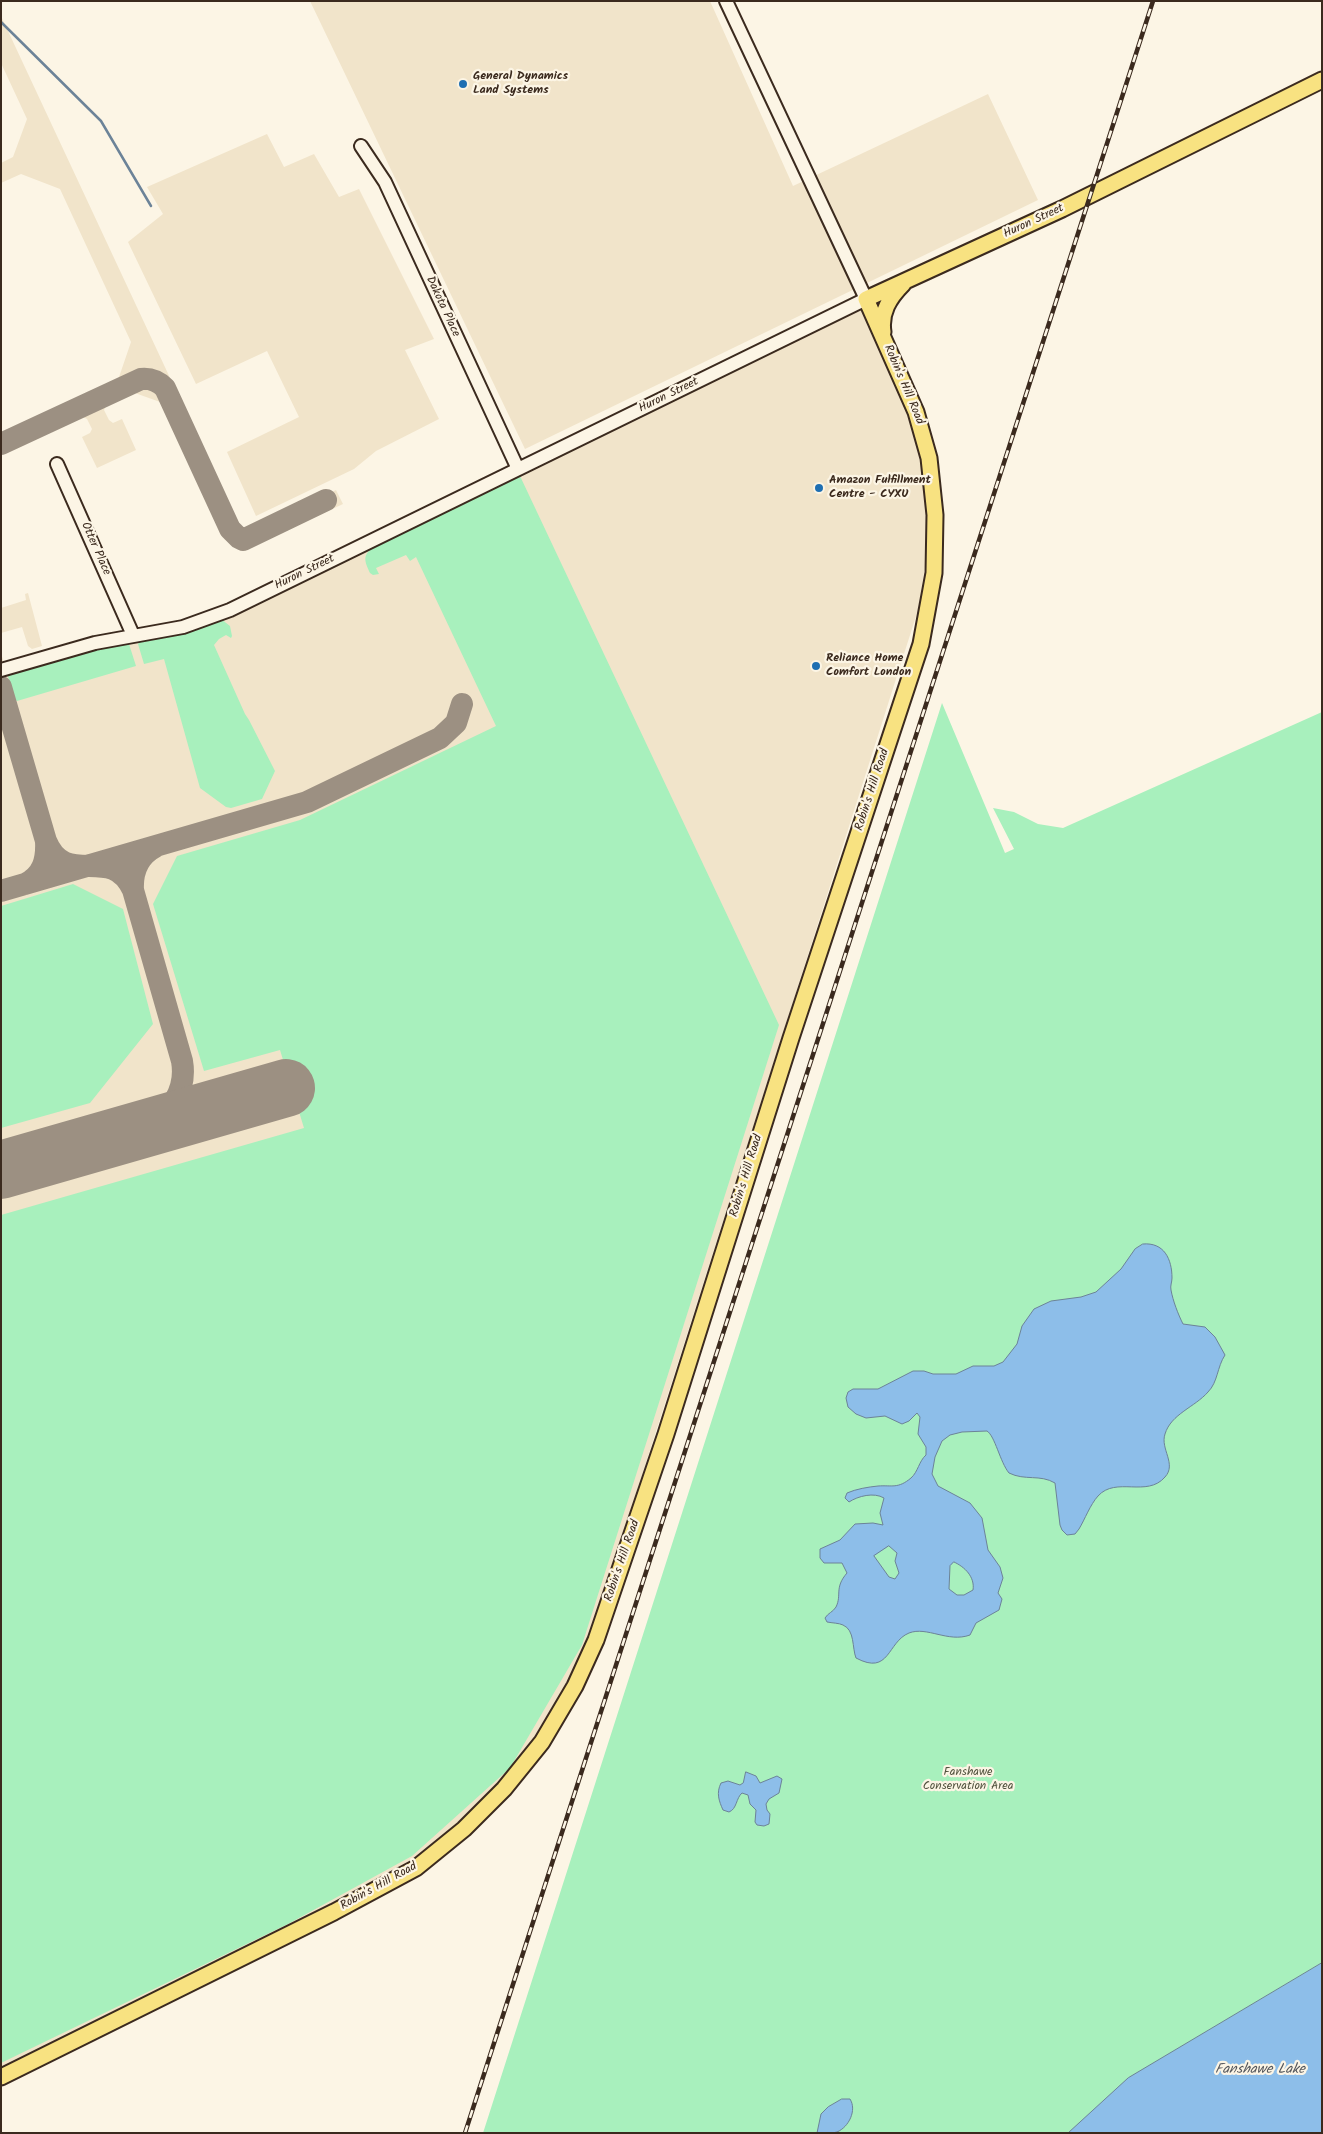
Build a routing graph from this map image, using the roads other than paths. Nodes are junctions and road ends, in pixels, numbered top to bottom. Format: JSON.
{"nodes":[{"id":1,"x":726,"y":1,"type":"edge"},
{"id":2,"x":1322,"y":80,"type":"edge"},
{"id":3,"x":361,"y":146,"type":"dead end"},
{"id":4,"x":908,"y":280,"type":"junction"},
{"id":5,"x":866,"y":299,"type":"junction"},
{"id":6,"x":884,"y":341,"type":"junction"},
{"id":7,"x":57,"y":464,"type":"dead end"},
{"id":8,"x":518,"y":469,"type":"junction"},
{"id":9,"x":133,"y":635,"type":"junction"},
{"id":10,"x":1,"y":670,"type":"edge"},
{"id":11,"x":1,"y":2076,"type":"edge"}],
"edges":[{"from":1,"to":5,"type":"street","name":"Robin's Hill Road"},
{"from":2,"to":4,"type":"main road","name":"Huron Street"},
{"from":3,"to":8,"type":"street","name":"Dakota Place"},
{"from":4,"to":5,"type":"main road","name":"Huron Street"},
{"from":4,"to":6,"type":"main road"},
{"from":5,"to":6,"type":"main road","name":"Robin's Hill Road"},
{"from":5,"to":8,"type":"street","name":"Huron Street"},
{"from":6,"to":11,"type":"main road","name":"Robin's Hill Road"},
{"from":7,"to":9,"type":"street","name":"Otter Place"},
{"from":8,"to":9,"type":"street","name":"Huron Street"},
{"from":9,"to":10,"type":"street","name":"Huron Street"}]}
